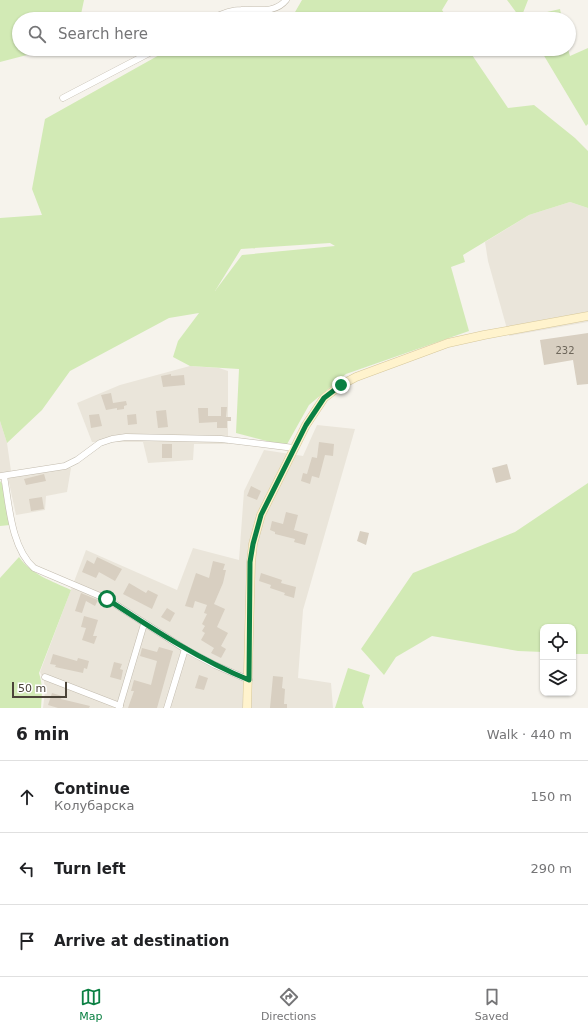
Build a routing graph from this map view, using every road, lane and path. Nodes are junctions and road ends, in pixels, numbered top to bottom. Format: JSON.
{"nodes":[{"id":1,"x":286,"y":0,"type":"edge"},
{"id":2,"x":224,"y":12,"type":"edge"},
{"id":3,"x":144,"y":56,"type":"edge"},
{"id":4,"x":63,"y":98,"type":"dead end"},
{"id":5,"x":588,"y":316,"type":"edge"},
{"id":6,"x":294,"y":448,"type":"junction"},
{"id":7,"x":2,"y":476,"type":"edge"},
{"id":8,"x":144,"y":624,"type":"junction"},
{"id":9,"x":185,"y":649,"type":"junction"},
{"id":10,"x":45,"y":677,"type":"dead end"},
{"id":11,"x":249,"y":680,"type":"junction"},
{"id":12,"x":119,"y":707,"type":"edge"},
{"id":13,"x":167,"y":708,"type":"edge"},
{"id":14,"x":247,"y":708,"type":"edge"}],
"edges":[{"from":1,"to":2,"type":"street"},
{"from":3,"to":4,"type":"street"},
{"from":5,"to":6,"type":"main road"},
{"from":6,"to":7,"type":"street"},
{"from":6,"to":11,"type":"main road"},
{"from":7,"to":8,"type":"street"},
{"from":8,"to":9,"type":"street"},
{"from":8,"to":12,"type":"street"},
{"from":9,"to":11,"type":"street"},
{"from":9,"to":13,"type":"street"},
{"from":10,"to":12,"type":"street"},
{"from":11,"to":14,"type":"main road"}]}
